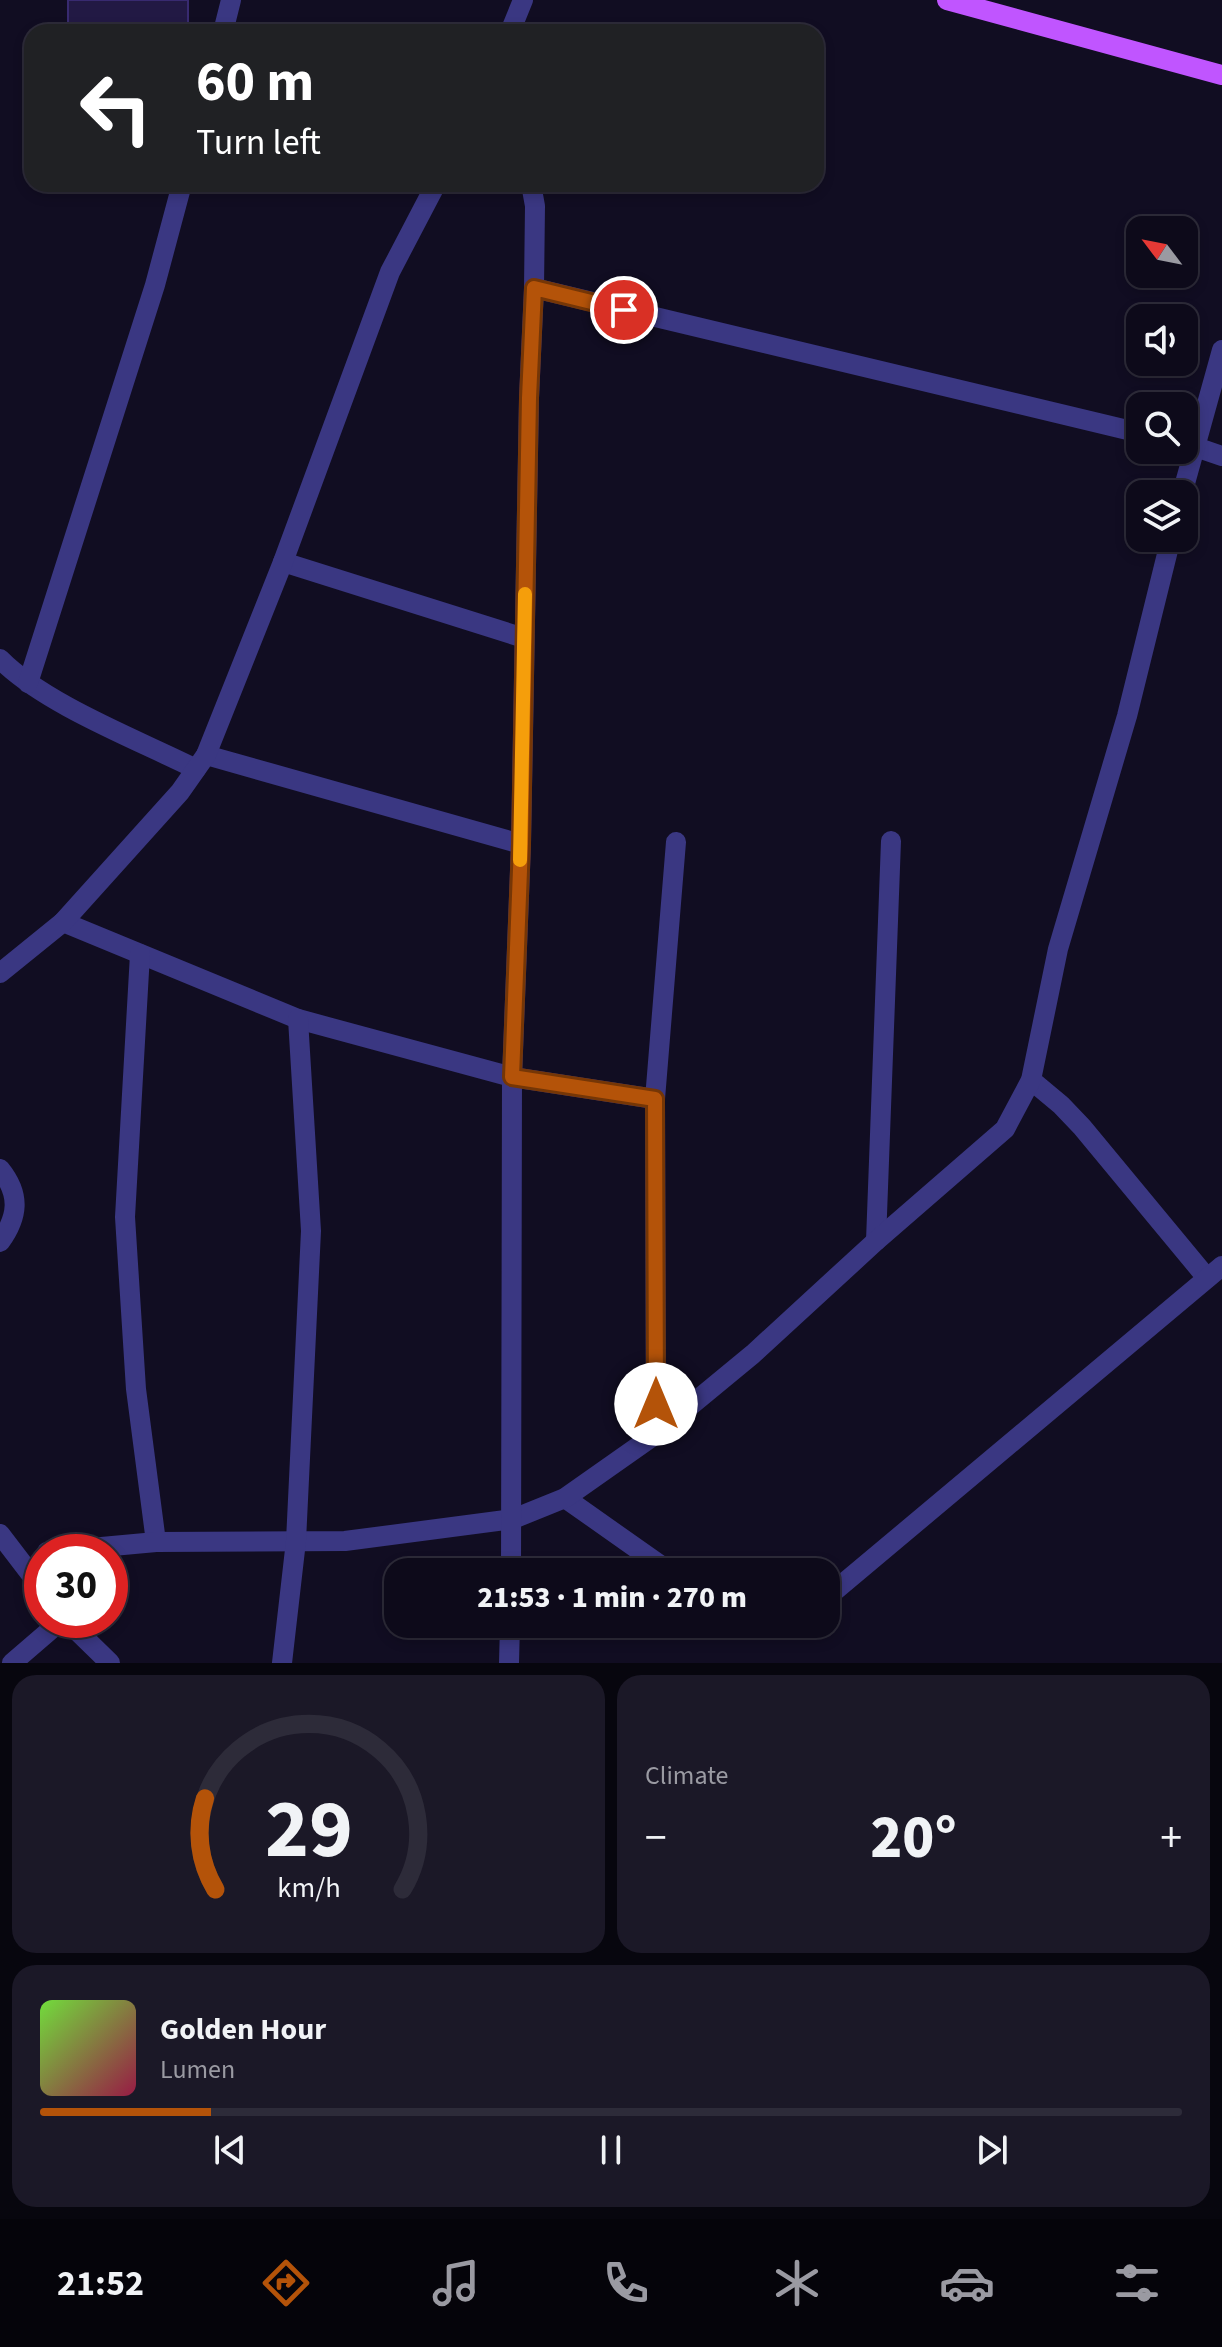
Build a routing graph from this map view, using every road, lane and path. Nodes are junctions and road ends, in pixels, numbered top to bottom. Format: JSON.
{"nodes":[{"id":1,"x":231,"y":0,"type":"edge"},
{"id":2,"x":523,"y":0,"type":"edge"},
{"id":3,"x":947,"y":0,"type":"edge"},
{"id":4,"x":225,"y":24,"type":"edge"},
{"id":5,"x":513,"y":24,"type":"edge"},
{"id":6,"x":1222,"y":75,"type":"edge"},
{"id":7,"x":180,"y":192,"type":"edge"},
{"id":8,"x":432,"y":192,"type":"edge"},
{"id":9,"x":532,"y":192,"type":"edge"},
{"id":10,"x":534,"y":288,"type":"junction"},
{"id":11,"x":1222,"y":350,"type":"edge"},
{"id":12,"x":1198,"y":419,"type":"edge"},
{"id":13,"x":1126,"y":430,"type":"edge"},
{"id":14,"x":1198,"y":448,"type":"edge"},
{"id":15,"x":1222,"y":456,"type":"edge"},
{"id":16,"x":1168,"y":552,"type":"edge"},
{"id":17,"x":283,"y":562,"type":"junction"},
{"id":18,"x":524,"y":638,"type":"junction"},
{"id":19,"x":0,"y":659,"type":"edge"},
{"id":20,"x":28,"y":683,"type":"junction"},
{"id":21,"x":201,"y":762,"type":"junction"},
{"id":22,"x":891,"y":841,"type":"dead end"},
{"id":23,"x":676,"y":842,"type":"dead end"},
{"id":24,"x":521,"y":844,"type":"junction"},
{"id":25,"x":63,"y":922,"type":"junction"},
{"id":26,"x":140,"y":954,"type":"junction"},
{"id":27,"x":0,"y":973,"type":"edge"},
{"id":28,"x":298,"y":1019,"type":"junction"},
{"id":29,"x":512,"y":1077,"type":"junction"},
{"id":30,"x":1031,"y":1080,"type":"junction"},
{"id":31,"x":655,"y":1099,"type":"junction"},
{"id":32,"x":0,"y":1169,"type":"edge"},
{"id":33,"x":876,"y":1241,"type":"junction"},
{"id":34,"x":0,"y":1242,"type":"edge"},
{"id":35,"x":1214,"y":1272,"type":"edge"},
{"id":36,"x":656,"y":1434,"type":"junction"},
{"id":37,"x":565,"y":1498,"type":"junction"},
{"id":38,"x":513,"y":1519,"type":"junction"},
{"id":39,"x":0,"y":1534,"type":"edge"},
{"id":40,"x":296,"y":1541,"type":"junction"},
{"id":41,"x":156,"y":1542,"type":"junction"},
{"id":42,"x":128,"y":1544,"type":"edge"},
{"id":43,"x":24,"y":1555,"type":"edge"},
{"id":44,"x":16,"y":1556,"type":"junction"},
{"id":45,"x":512,"y":1558,"type":"edge"},
{"id":46,"x":650,"y":1558,"type":"edge"},
{"id":47,"x":24,"y":1566,"type":"edge"},
{"id":48,"x":840,"y":1586,"type":"edge"},
{"id":49,"x":42,"y":1638,"type":"edge"},
{"id":50,"x":83,"y":1638,"type":"edge"},
{"id":51,"x":510,"y":1638,"type":"edge"},
{"id":52,"x":12,"y":1663,"type":"edge"},
{"id":53,"x":110,"y":1663,"type":"edge"},
{"id":54,"x":282,"y":1663,"type":"edge"},
{"id":55,"x":509,"y":1663,"type":"edge"}],
"edges":[{"from":1,"to":4,"type":"street"},
{"from":2,"to":5,"type":"street"},
{"from":3,"to":6,"type":"main road"},
{"from":7,"to":20,"type":"street"},
{"from":8,"to":17,"type":"street"},
{"from":9,"to":10,"type":"street"},
{"from":10,"to":13,"type":"street"},
{"from":10,"to":18,"type":"street"},
{"from":11,"to":12,"type":"street"},
{"from":14,"to":15,"type":"street"},
{"from":16,"to":30,"type":"street"},
{"from":17,"to":18,"type":"street"},
{"from":17,"to":21,"type":"street"},
{"from":18,"to":24,"type":"street"},
{"from":19,"to":20,"type":"street"},
{"from":20,"to":21,"type":"street"},
{"from":21,"to":24,"type":"street"},
{"from":21,"to":25,"type":"street"},
{"from":22,"to":33,"type":"street"},
{"from":23,"to":31,"type":"street"},
{"from":24,"to":29,"type":"street"},
{"from":25,"to":26,"type":"street"},
{"from":25,"to":27,"type":"street"},
{"from":26,"to":28,"type":"street"},
{"from":26,"to":41,"type":"street"},
{"from":28,"to":29,"type":"street"},
{"from":28,"to":40,"type":"street"},
{"from":29,"to":31,"type":"street"},
{"from":29,"to":38,"type":"street"},
{"from":30,"to":33,"type":"street"},
{"from":30,"to":35,"type":"street"},
{"from":31,"to":36,"type":"street"},
{"from":32,"to":34,"type":"street"},
{"from":33,"to":36,"type":"street"},
{"from":35,"to":48,"type":"street"},
{"from":36,"to":37,"type":"street"},
{"from":37,"to":38,"type":"street"},
{"from":37,"to":46,"type":"street"},
{"from":38,"to":40,"type":"street"},
{"from":38,"to":45,"type":"street"},
{"from":39,"to":44,"type":"street"},
{"from":40,"to":41,"type":"street"},
{"from":40,"to":54,"type":"street"},
{"from":41,"to":42,"type":"street"},
{"from":43,"to":44,"type":"street"},
{"from":44,"to":47,"type":"street"},
{"from":49,"to":52,"type":"street"},
{"from":50,"to":53,"type":"street"},
{"from":51,"to":55,"type":"street"}]}
